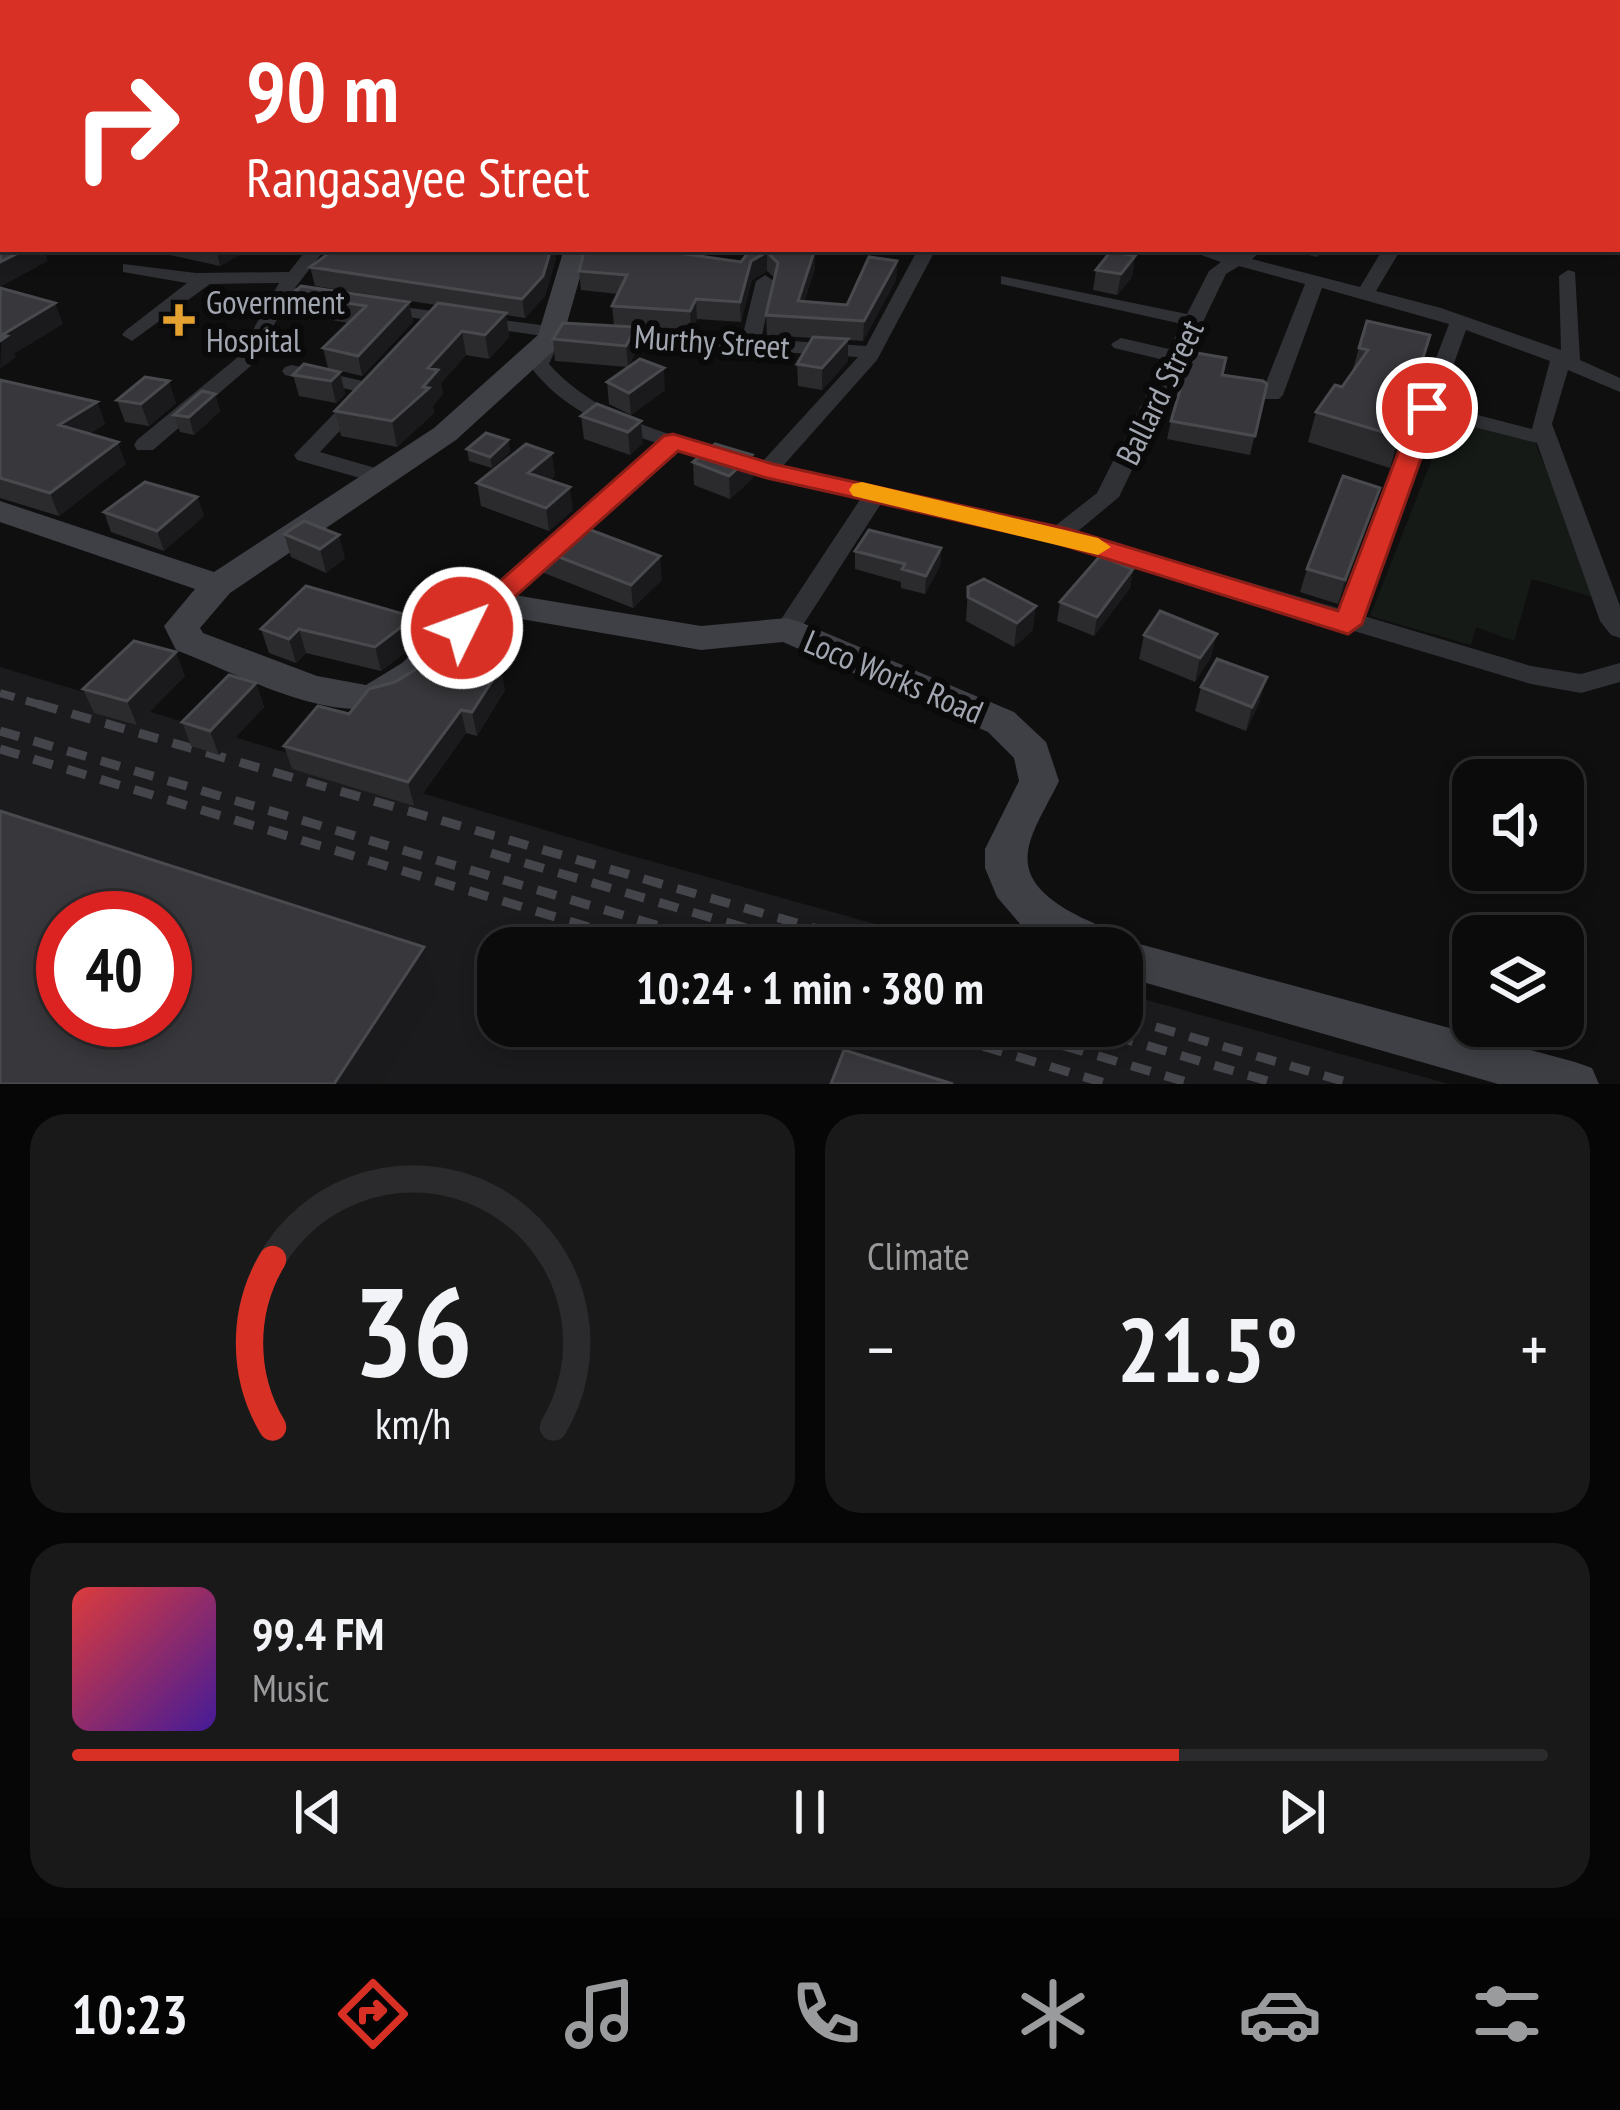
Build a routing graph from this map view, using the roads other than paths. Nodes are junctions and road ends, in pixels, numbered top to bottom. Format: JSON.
{"nodes":[{"id":1,"x":314,"y":252,"type":"edge"},
{"id":2,"x":575,"y":252,"type":"edge"},
{"id":3,"x":925,"y":252,"type":"edge"},
{"id":4,"x":1204,"y":252,"type":"edge"},
{"id":5,"x":1249,"y":252,"type":"edge"},
{"id":6,"x":1390,"y":252,"type":"edge"},
{"id":7,"x":1234,"y":260,"type":"junction"},
{"id":8,"x":130,"y":268,"type":"dead end"},
{"id":9,"x":1568,"y":276,"type":"dead end"},
{"id":10,"x":206,"y":278,"type":"junction"},
{"id":11,"x":1008,"y":280,"type":"dead end"},
{"id":12,"x":764,"y":281,"type":"dead end"},
{"id":13,"x":1314,"y":284,"type":"junction"},
{"id":14,"x":288,"y":285,"type":"junction"},
{"id":15,"x":1364,"y":295,"type":"junction"},
{"id":16,"x":1194,"y":321,"type":"junction"},
{"id":17,"x":1459,"y":322,"type":"junction"},
{"id":18,"x":132,"y":335,"type":"dead end"},
{"id":19,"x":551,"y":336,"type":"junction"},
{"id":20,"x":750,"y":344,"type":"junction"},
{"id":21,"x":1121,"y":344,"type":"dead end"},
{"id":22,"x":872,"y":352,"type":"junction"},
{"id":23,"x":1172,"y":356,"type":"junction"},
{"id":24,"x":1565,"y":361,"type":"junction"},
{"id":25,"x":292,"y":371,"type":"edge"},
{"id":26,"x":1620,"y":386,"type":"edge"},
{"id":27,"x":1273,"y":395,"type":"dead end"},
{"id":28,"x":1427,"y":408,"type":"junction"},
{"id":29,"x":1546,"y":440,"type":"junction"},
{"id":30,"x":673,"y":442,"type":"junction"},
{"id":31,"x":146,"y":446,"type":"dead end"},
{"id":32,"x":767,"y":470,"type":"junction"},
{"id":33,"x":381,"y":477,"type":"junction"},
{"id":34,"x":876,"y":493,"type":"junction"},
{"id":35,"x":0,"y":511,"type":"edge"},
{"id":36,"x":1059,"y":535,"type":"junction"},
{"id":37,"x":218,"y":585,"type":"junction"},
{"id":38,"x":490,"y":602,"type":"junction"},
{"id":39,"x":1348,"y":624,"type":"junction"},
{"id":40,"x":1620,"y":629,"type":"edge"},
{"id":41,"x":787,"y":630,"type":"junction"},
{"id":42,"x":1620,"y":672,"type":"edge"},
{"id":43,"x":1057,"y":927,"type":"edge"},
{"id":44,"x":1143,"y":963,"type":"edge"},
{"id":45,"x":1575,"y":1084,"type":"edge"}],
"edges":[{"from":1,"to":14,"type":"street"},
{"from":2,"to":19,"type":"street"},
{"from":3,"to":22,"type":"street"},
{"from":4,"to":7,"type":"street"},
{"from":5,"to":7,"type":"street","name":"Ballard Street"},
{"from":6,"to":15,"type":"street"},
{"from":7,"to":13,"type":"street"},
{"from":7,"to":16,"type":"street","name":"Ballard Street"},
{"from":8,"to":10,"type":"street","name":"Murthy Street"},
{"from":9,"to":24,"type":"street"},
{"from":10,"to":14,"type":"street","name":"Murthy Street"},
{"from":10,"to":18,"type":"street"},
{"from":11,"to":16,"type":"street"},
{"from":12,"to":20,"type":"street"},
{"from":13,"to":15,"type":"street"},
{"from":13,"to":27,"type":"street"},
{"from":14,"to":19,"type":"street","name":"Murthy Street"},
{"from":14,"to":31,"type":"street"},
{"from":15,"to":17,"type":"street"},
{"from":16,"to":23,"type":"street","name":"Ballard Street"},
{"from":17,"to":24,"type":"street"},
{"from":17,"to":28,"type":"street"},
{"from":19,"to":20,"type":"street","name":"Murthy Street"},
{"from":19,"to":30,"type":"street"},
{"from":19,"to":33,"type":"street"},
{"from":20,"to":22,"type":"street","name":"Murthy Street"},
{"from":21,"to":23,"type":"street"},
{"from":22,"to":32,"type":"street"},
{"from":23,"to":36,"type":"street","name":"Ballard Street"},
{"from":24,"to":26,"type":"street"},
{"from":24,"to":29,"type":"street"},
{"from":25,"to":33,"type":"street"},
{"from":28,"to":29,"type":"street"},
{"from":28,"to":39,"type":"street"},
{"from":29,"to":40,"type":"street"},
{"from":30,"to":32,"type":"street"},
{"from":30,"to":38,"type":"street"},
{"from":32,"to":34,"type":"street"},
{"from":33,"to":37,"type":"street"},
{"from":34,"to":36,"type":"street"},
{"from":34,"to":41,"type":"street"},
{"from":35,"to":37,"type":"street"},
{"from":36,"to":39,"type":"street"},
{"from":37,"to":38,"type":"street"},
{"from":38,"to":41,"type":"street","name":"Loco Works Road"},
{"from":39,"to":42,"type":"street"},
{"from":41,"to":43,"type":"street","name":"Loco Works Road"},
{"from":44,"to":45,"type":"street"}]}
